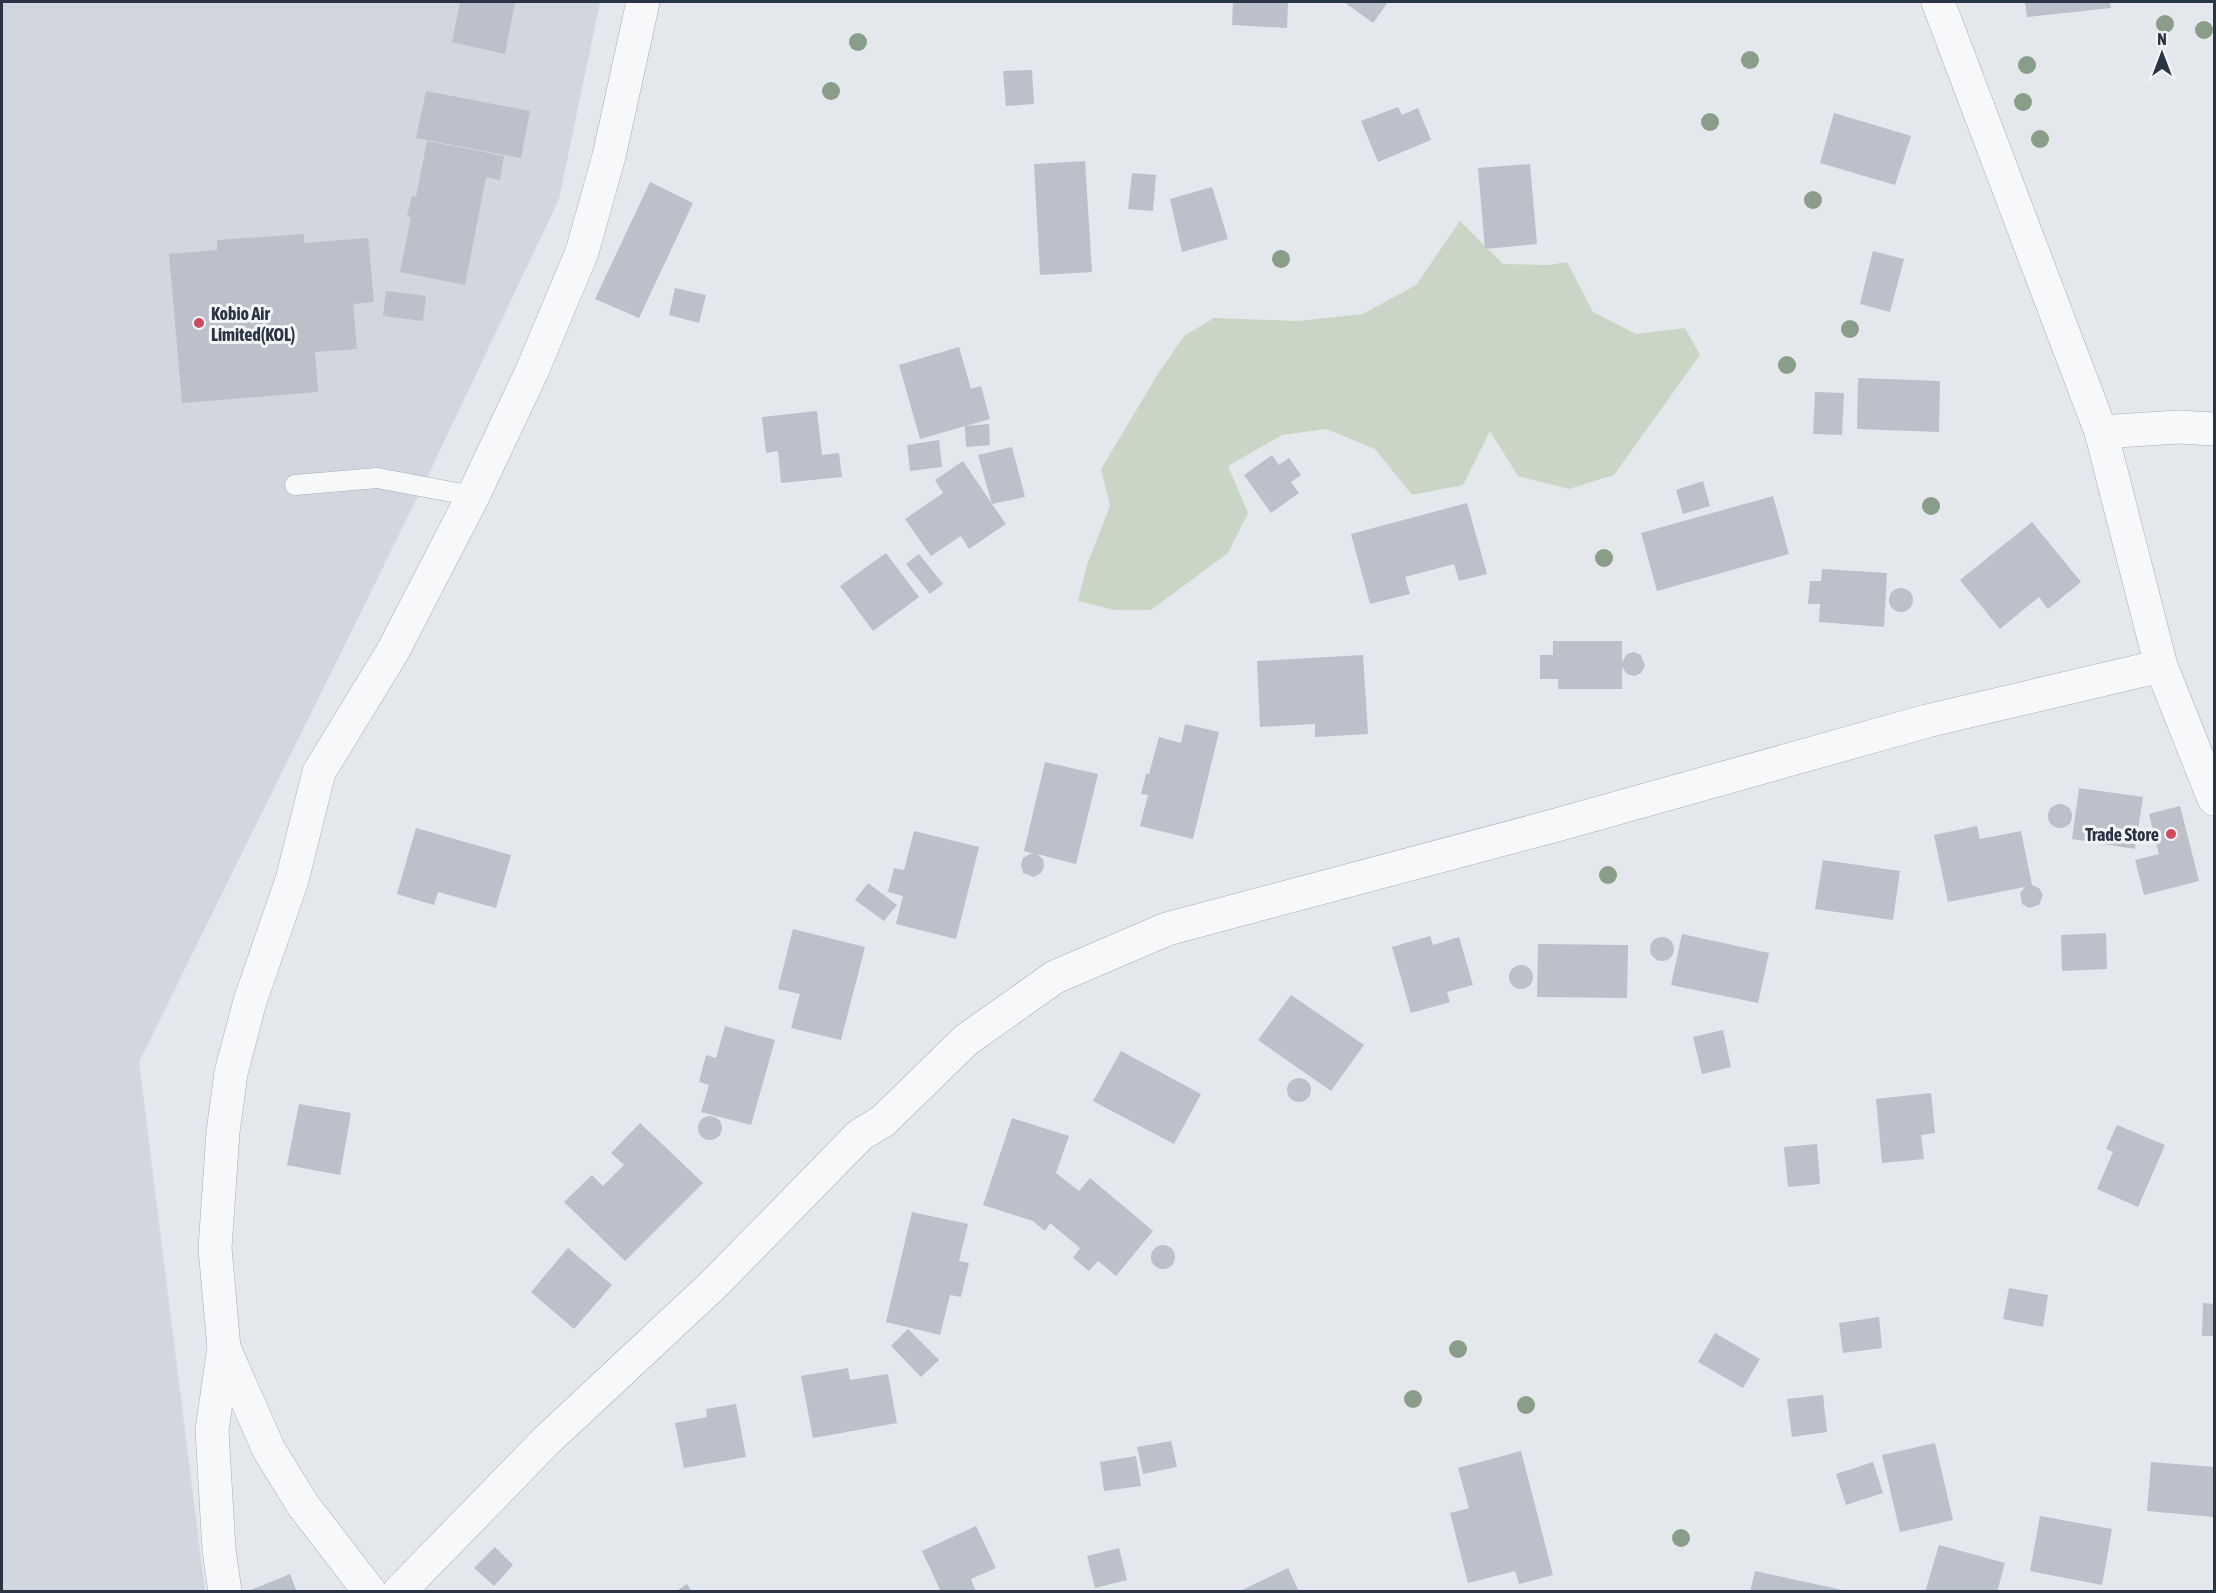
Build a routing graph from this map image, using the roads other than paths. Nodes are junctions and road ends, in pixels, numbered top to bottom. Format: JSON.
{"nodes":[{"id":1,"x":643,"y":2,"type":"edge"},
{"id":2,"x":1938,"y":2,"type":"edge"},
{"id":3,"x":2214,"y":429,"type":"edge"},
{"id":4,"x":2101,"y":432,"type":"junction"},
{"id":5,"x":295,"y":485,"type":"dead end"},
{"id":6,"x":473,"y":496,"type":"junction"},
{"id":7,"x":2161,"y":666,"type":"junction"},
{"id":8,"x":2214,"y":799,"type":"edge"},
{"id":9,"x":224,"y":1348,"type":"junction"},
{"id":10,"x":225,"y":1592,"type":"edge"},
{"id":11,"x":370,"y":1592,"type":"edge"},
{"id":12,"x":399,"y":1592,"type":"edge"}],
"edges":[{"from":1,"to":6,"type":"street"},
{"from":2,"to":4,"type":"street"},
{"from":3,"to":4,"type":"street"},
{"from":4,"to":7,"type":"street"},
{"from":5,"to":6,"type":"lane"},
{"from":6,"to":9,"type":"street"},
{"from":7,"to":8,"type":"street"},
{"from":7,"to":12,"type":"street"},
{"from":9,"to":10,"type":"street"},
{"from":9,"to":11,"type":"street"}]}
